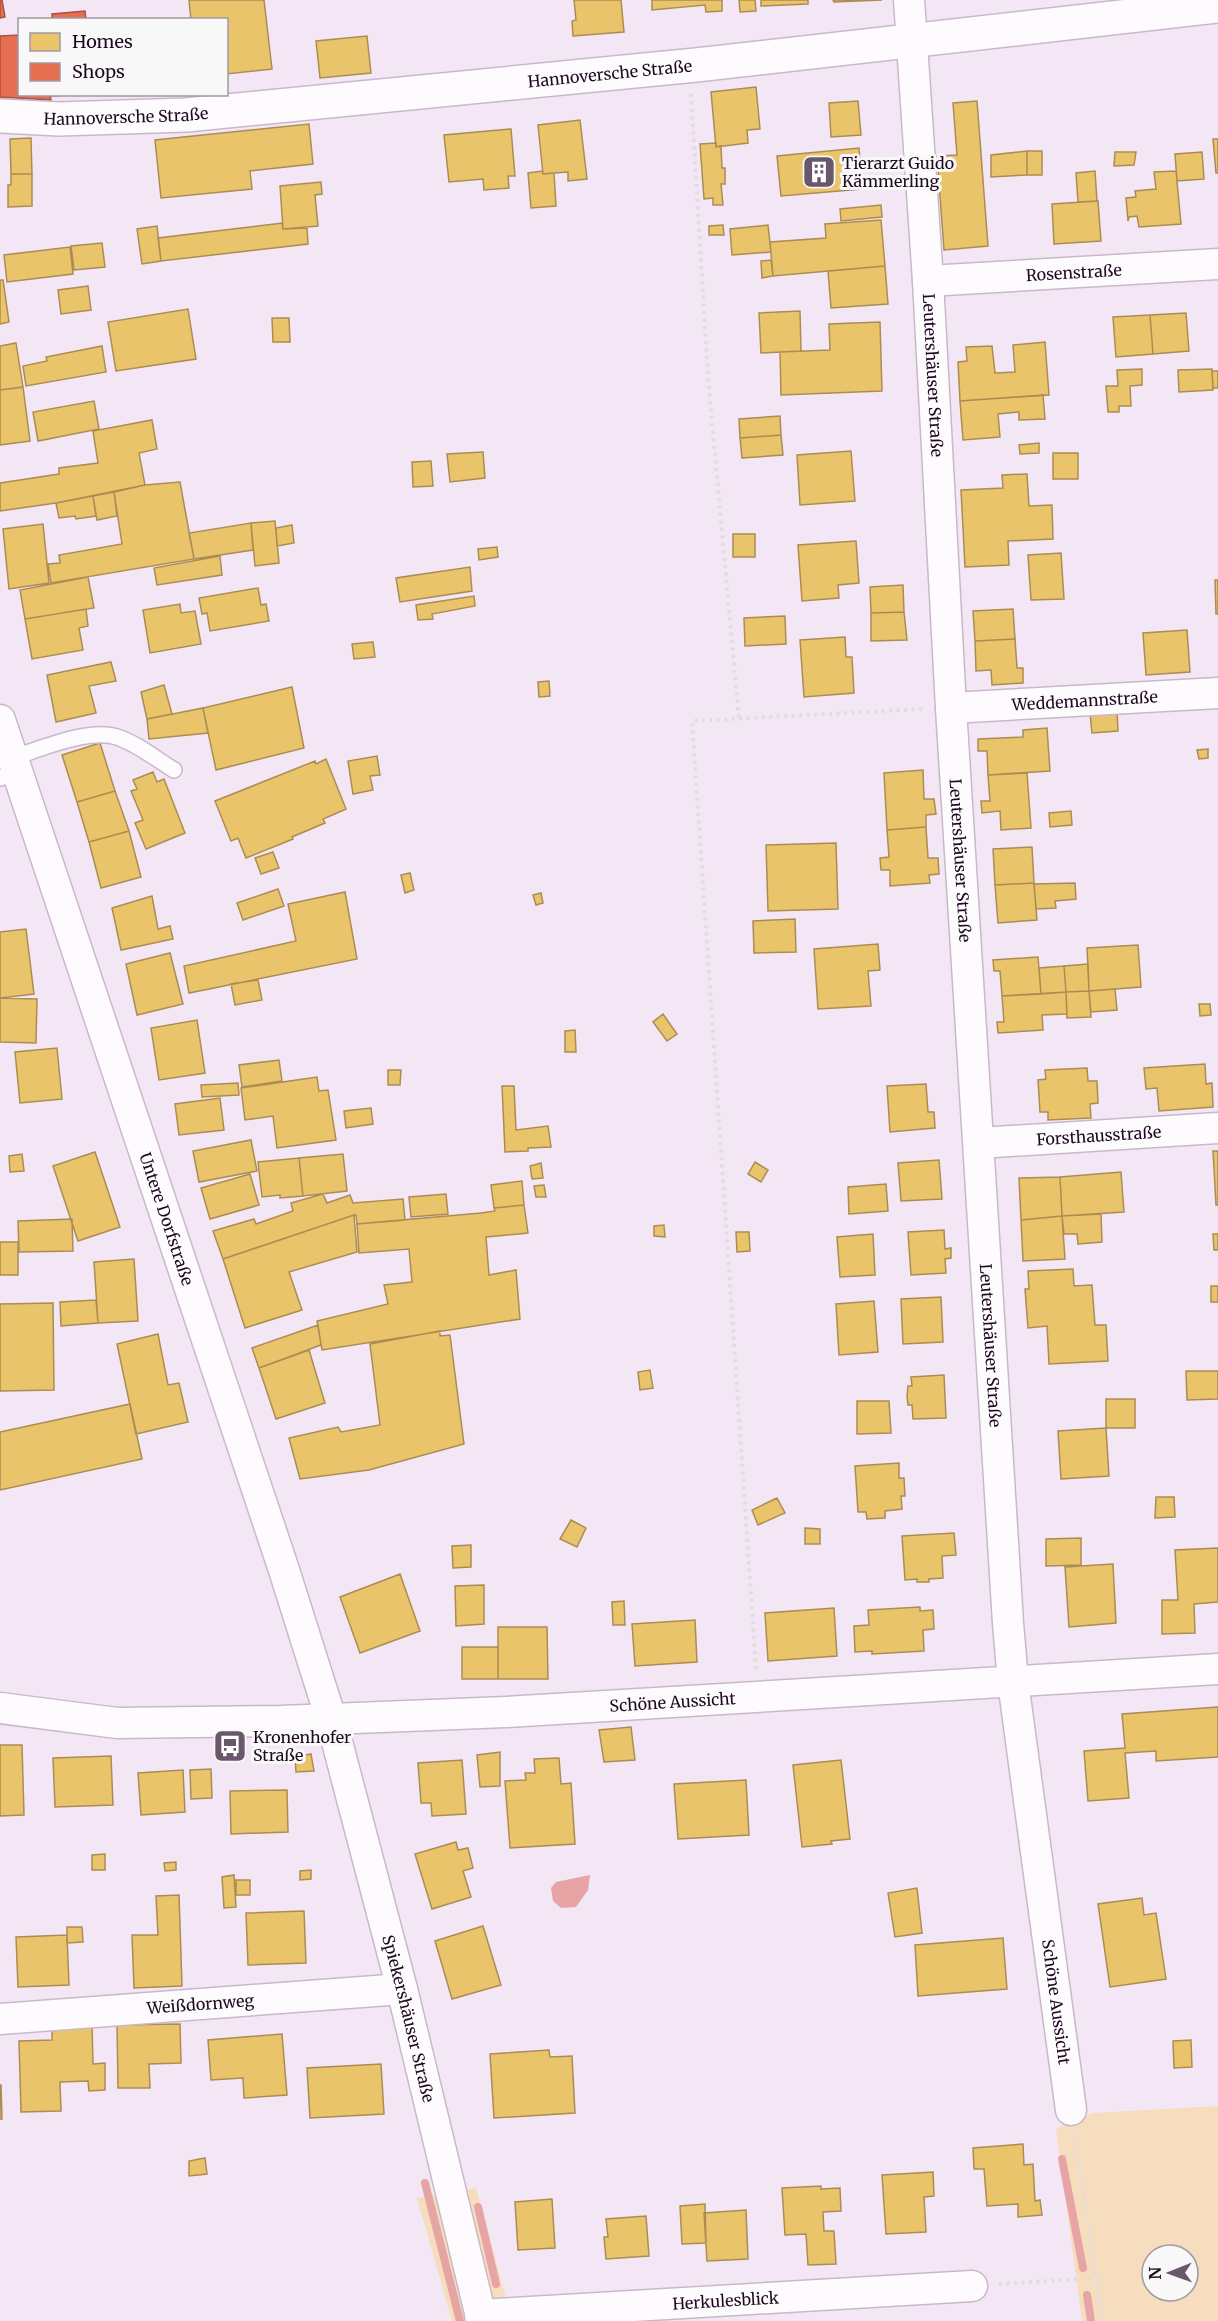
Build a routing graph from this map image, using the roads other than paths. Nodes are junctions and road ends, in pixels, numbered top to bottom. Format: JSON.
{"nodes":[{"id":1,"x":909,"y":0,"type":"edge"},
{"id":2,"x":1218,"y":6,"type":"edge"},
{"id":3,"x":912,"y":41,"type":"junction"},
{"id":4,"x":0,"y":116,"type":"edge"},
{"id":5,"x":1218,"y":264,"type":"edge"},
{"id":6,"x":928,"y":281,"type":"junction"},
{"id":7,"x":1218,"y":693,"type":"edge"},
{"id":8,"x":951,"y":708,"type":"junction"},
{"id":9,"x":0,"y":720,"type":"edge"},
{"id":10,"x":10,"y":770,"type":"edge"},
{"id":11,"x":174,"y":770,"type":"dead end"},
{"id":12,"x":1218,"y":1128,"type":"edge"},
{"id":13,"x":978,"y":1143,"type":"junction"},
{"id":14,"x":1218,"y":1669,"type":"edge"},
{"id":15,"x":1013,"y":1682,"type":"junction"},
{"id":16,"x":0,"y":1708,"type":"edge"},
{"id":17,"x":331,"y":1719,"type":"junction"},
{"id":18,"x":402,"y":1989,"type":"junction"},
{"id":19,"x":0,"y":2019,"type":"edge"},
{"id":20,"x":1071,"y":2110,"type":"road end"},
{"id":21,"x":972,"y":2286,"type":"road end"},
{"id":22,"x":481,"y":2318,"type":"edge"}],
"edges":[{"from":1,"to":3,"type":"street","name":"Leutershäuser Straße"},
{"from":2,"to":3,"type":"main road","name":"Hannoversche Straße"},
{"from":3,"to":4,"type":"main road","name":"Hannoversche Straße"},
{"from":3,"to":6,"type":"street","name":"Leutershäuser Straße"},
{"from":5,"to":6,"type":"street","name":"Rosenstraße"},
{"from":6,"to":8,"type":"street","name":"Leutershäuser Straße"},
{"from":7,"to":8,"type":"street","name":"Weddemannstraße"},
{"from":8,"to":13,"type":"street","name":"Leutershäuser Straße"},
{"from":9,"to":10,"type":"street","name":"Untere Dorfstraße"},
{"from":10,"to":11,"type":"lane"},
{"from":10,"to":17,"type":"street","name":"Untere Dorfstraße"},
{"from":12,"to":13,"type":"street","name":"Forsthausstraße"},
{"from":13,"to":15,"type":"street","name":"Leutershäuser Straße"},
{"from":14,"to":15,"type":"street","name":"Schöne Aussicht"},
{"from":15,"to":17,"type":"street","name":"Schöne Aussicht"},
{"from":15,"to":20,"type":"street","name":"Schöne Aussicht"},
{"from":16,"to":17,"type":"street"},
{"from":17,"to":18,"type":"street","name":"Spiekershäuser Straße"},
{"from":18,"to":19,"type":"street","name":"Weißdornweg"},
{"from":18,"to":22,"type":"street","name":"Spiekershäuser Straße"},
{"from":21,"to":22,"type":"street","name":"Herkulesblick"}]}
